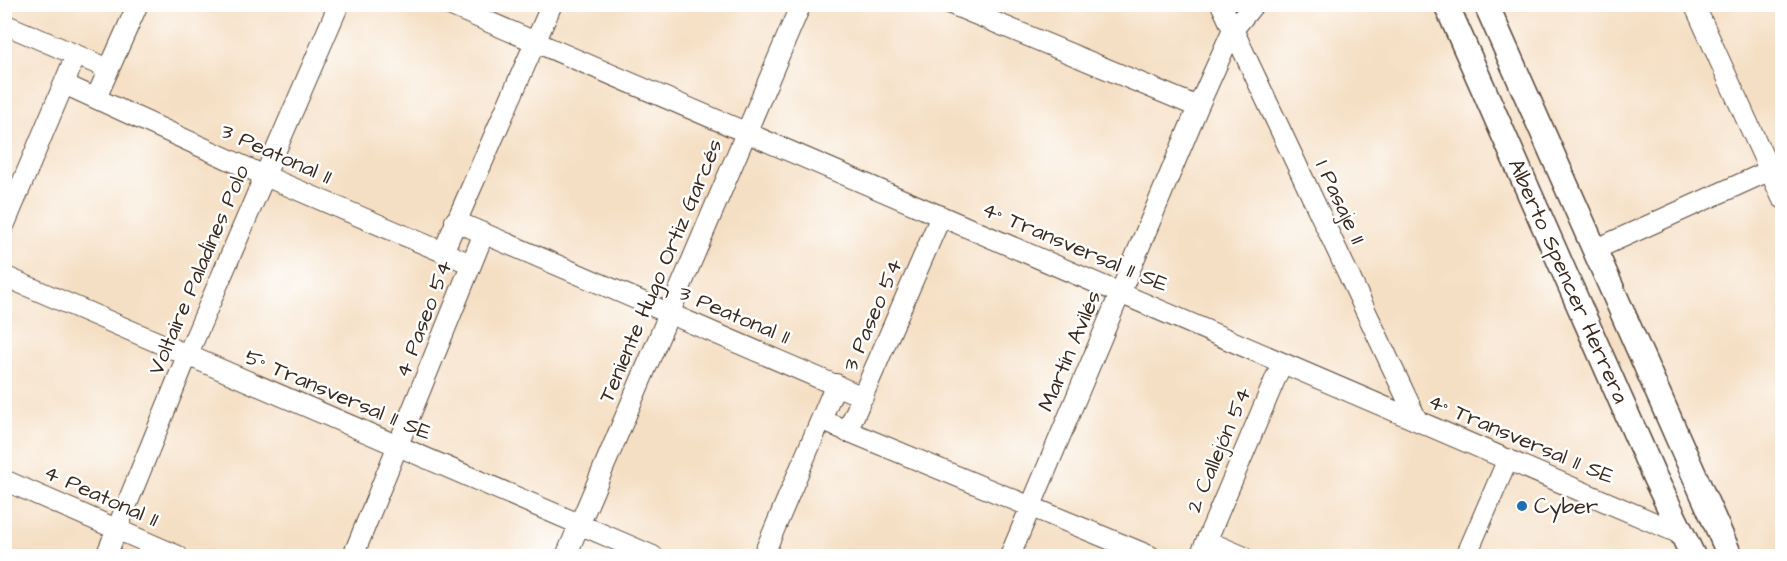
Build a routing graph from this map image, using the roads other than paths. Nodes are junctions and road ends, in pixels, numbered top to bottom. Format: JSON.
{"nodes":[{"id":1,"x":138,"y":4,"type":"edge"},
{"id":2,"x":339,"y":4,"type":"edge"},
{"id":3,"x":447,"y":4,"type":"edge"},
{"id":4,"x":552,"y":4,"type":"edge"},
{"id":5,"x":801,"y":4,"type":"edge"},
{"id":6,"x":951,"y":4,"type":"edge"},
{"id":7,"x":1221,"y":4,"type":"edge"},
{"id":8,"x":1254,"y":4,"type":"edge"},
{"id":9,"x":1446,"y":4,"type":"edge"},
{"id":10,"x":1486,"y":4,"type":"edge"},
{"id":11,"x":1694,"y":4,"type":"edge"},
{"id":12,"x":4,"y":24,"type":"edge"},
{"id":13,"x":1232,"y":31,"type":"junction"},
{"id":14,"x":535,"y":42,"type":"junction"},
{"id":15,"x":76,"y":55,"type":"junction"},
{"id":16,"x":109,"y":69,"type":"junction"},
{"id":17,"x":64,"y":84,"type":"junction"},
{"id":18,"x":96,"y":98,"type":"junction"},
{"id":19,"x":1198,"y":107,"type":"junction"},
{"id":20,"x":747,"y":133,"type":"junction"},
{"id":21,"x":1776,"y":168,"type":"edge"},
{"id":22,"x":265,"y":176,"type":"junction"},
{"id":23,"x":1782,"y":198,"type":"edge"},
{"id":24,"x":941,"y":216,"type":"junction"},
{"id":25,"x":455,"y":221,"type":"junction"},
{"id":26,"x":4,"y":226,"type":"edge"},
{"id":27,"x":484,"y":233,"type":"junction"},
{"id":28,"x":1594,"y":250,"type":"junction"},
{"id":29,"x":443,"y":252,"type":"junction"},
{"id":30,"x":471,"y":264,"type":"junction"},
{"id":31,"x":4,"y":276,"type":"edge"},
{"id":32,"x":1120,"y":293,"type":"junction"},
{"id":33,"x":669,"y":314,"type":"junction"},
{"id":34,"x":187,"y":356,"type":"junction"},
{"id":35,"x":1282,"y":363,"type":"junction"},
{"id":36,"x":836,"y":384,"type":"junction"},
{"id":37,"x":863,"y":397,"type":"junction"},
{"id":38,"x":821,"y":420,"type":"junction"},
{"id":39,"x":1417,"y":420,"type":"junction"},
{"id":40,"x":848,"y":432,"type":"junction"},
{"id":41,"x":399,"y":447,"type":"junction"},
{"id":42,"x":1508,"y":459,"type":"junction"},
{"id":43,"x":4,"y":480,"type":"edge"},
{"id":44,"x":1030,"y":507,"type":"junction"},
{"id":45,"x":579,"y":526,"type":"junction"},
{"id":46,"x":117,"y":529,"type":"junction"},
{"id":47,"x":1683,"y":535,"type":"junction"},
{"id":48,"x":1203,"y":549,"type":"edge"},
{"id":49,"x":1237,"y":555,"type":"edge"},
{"id":50,"x":106,"y":556,"type":"edge"},
{"id":51,"x":178,"y":556,"type":"edge"},
{"id":52,"x":353,"y":556,"type":"edge"},
{"id":53,"x":566,"y":556,"type":"edge"},
{"id":54,"x":653,"y":556,"type":"edge"},
{"id":55,"x":763,"y":556,"type":"edge"},
{"id":56,"x":1010,"y":556,"type":"edge"},
{"id":57,"x":1150,"y":556,"type":"edge"},
{"id":58,"x":1466,"y":556,"type":"edge"},
{"id":59,"x":1693,"y":556,"type":"edge"},
{"id":60,"x":1730,"y":556,"type":"edge"}],
"edges":[{"from":1,"to":16,"type":"street"},
{"from":2,"to":22,"type":"street","name":"Voltaire Paladines Polo"},
{"from":3,"to":14,"type":"street","name":"4° Transversal 11 SE"},
{"from":4,"to":14,"type":"street","name":"4 Paseo 54"},
{"from":5,"to":20,"type":"street","name":"Teniente Hugo Ortiz Garcés"},
{"from":6,"to":19,"type":"street"},
{"from":7,"to":13,"type":"street","name":"1 Pasaje 11"},
{"from":8,"to":13,"type":"street","name":"Martín Avilés"},
{"from":9,"to":47,"type":"street","name":"Alberto Spencer Herrera"},
{"from":10,"to":28,"type":"street","name":"Alberto Spencer Herrera"},
{"from":11,"to":21,"type":"street"},
{"from":12,"to":15,"type":"street"},
{"from":13,"to":19,"type":"street","name":"Martín Avilés"},
{"from":13,"to":39,"type":"street","name":"1 Pasaje 11"},
{"from":14,"to":20,"type":"street","name":"4° Transversal 11 SE"},
{"from":14,"to":25,"type":"street","name":"4 Paseo 54"},
{"from":15,"to":16,"type":"street"},
{"from":15,"to":17,"type":"street"},
{"from":16,"to":18,"type":"street"},
{"from":17,"to":18,"type":"street","name":"3 Peatonal 11"},
{"from":17,"to":26,"type":"street"},
{"from":18,"to":22,"type":"street","name":"3 Peatonal 11"},
{"from":19,"to":32,"type":"street","name":"Martín Avilés"},
{"from":20,"to":24,"type":"street","name":"4° Transversal 11 SE"},
{"from":20,"to":33,"type":"street","name":"Teniente Hugo Ortiz Garcés"},
{"from":21,"to":23,"type":"street"},
{"from":21,"to":28,"type":"street"},
{"from":22,"to":29,"type":"street","name":"3 Peatonal 11"},
{"from":22,"to":34,"type":"street","name":"Voltaire Paladines Polo"},
{"from":24,"to":32,"type":"street","name":"4° Transversal 11 SE"},
{"from":24,"to":37,"type":"street","name":"3 Paseo 54"},
{"from":25,"to":27,"type":"street","name":"3 Peatonal 11"},
{"from":25,"to":29,"type":"street","name":"4 Paseo 54"},
{"from":27,"to":30,"type":"street","name":"4 Paseo 54"},
{"from":27,"to":33,"type":"street","name":"3 Peatonal 11"},
{"from":28,"to":60,"type":"street","name":"Alberto Spencer Herrera"},
{"from":29,"to":30,"type":"street","name":"3 Peatonal 11"},
{"from":30,"to":41,"type":"street","name":"4 Paseo 54"},
{"from":31,"to":34,"type":"street","name":"5° Transversal 11 SE"},
{"from":32,"to":35,"type":"street","name":"4° Transversal 11 SE"},
{"from":32,"to":44,"type":"street","name":"Martín Avilés"},
{"from":33,"to":36,"type":"street","name":"3 Peatonal 11"},
{"from":33,"to":45,"type":"street","name":"Teniente Hugo Ortiz Garcés"},
{"from":34,"to":41,"type":"street","name":"5° Transversal 11 SE"},
{"from":34,"to":46,"type":"street","name":"Voltaire Paladines Polo"},
{"from":35,"to":39,"type":"street","name":"4° Transversal 11 SE"},
{"from":35,"to":48,"type":"street","name":"2 Callejón 54"},
{"from":36,"to":37,"type":"street","name":"3 Peatonal 11"},
{"from":36,"to":38,"type":"street","name":"3 Paseo 54"},
{"from":37,"to":40,"type":"street","name":"3 Paseo 54"},
{"from":38,"to":40,"type":"street"},
{"from":38,"to":55,"type":"street","name":"3 Paseo 54"},
{"from":39,"to":42,"type":"street","name":"4° Transversal 11 SE"},
{"from":40,"to":44,"type":"street"},
{"from":41,"to":45,"type":"street","name":"5° Transversal 11 SE"},
{"from":41,"to":52,"type":"street","name":"4 Paseo 54"},
{"from":42,"to":47,"type":"street","name":"4° Transversal 11 SE"},
{"from":42,"to":58,"type":"street"},
{"from":43,"to":46,"type":"street","name":"4 Peatonal 11"},
{"from":44,"to":56,"type":"street","name":"Martín Avilés"},
{"from":44,"to":57,"type":"street"},
{"from":45,"to":53,"type":"street","name":"Teniente Hugo Ortiz Garcés"},
{"from":45,"to":54,"type":"street","name":"5° Transversal 11 SE"},
{"from":46,"to":50,"type":"street","name":"Voltaire Paladines Polo"},
{"from":46,"to":51,"type":"street","name":"4 Peatonal 11"},
{"from":47,"to":59,"type":"street","name":"Alberto Spencer Herrera"},
{"from":48,"to":49,"type":"street"}]}
